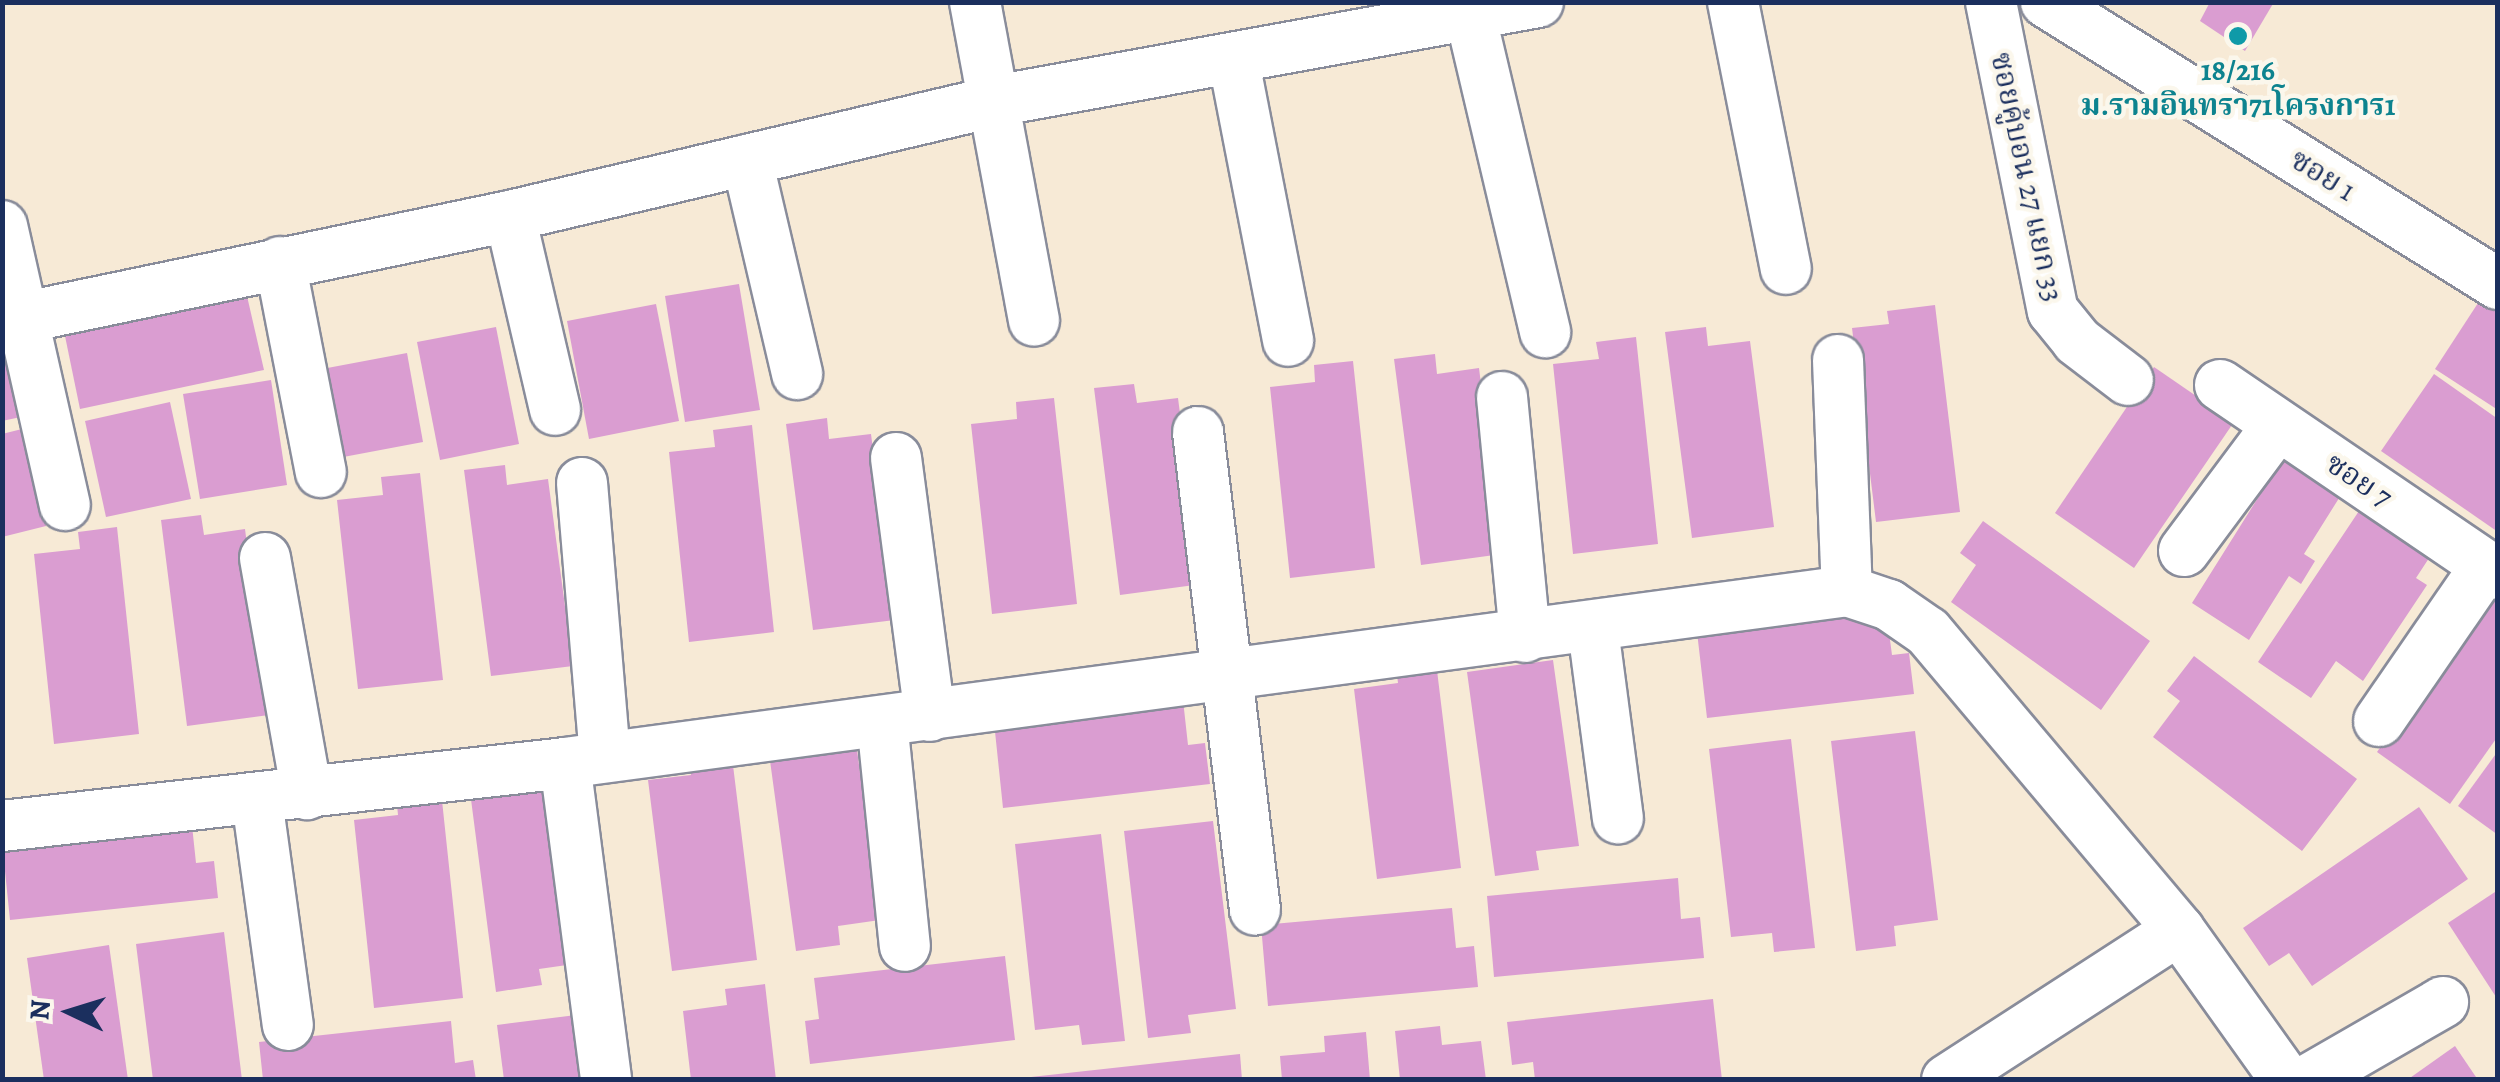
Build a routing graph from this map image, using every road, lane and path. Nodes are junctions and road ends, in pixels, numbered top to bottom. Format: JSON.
{"nodes":[{"id":1,"x":975,"y":2,"type":"edge"},
{"id":2,"x":1538,"y":2,"type":"edge"},
{"id":3,"x":1733,"y":2,"type":"edge"},
{"id":4,"x":1991,"y":2,"type":"edge"},
{"id":5,"x":2046,"y":2,"type":"edge"},
{"id":6,"x":1470,"y":18,"type":"junction"},
{"id":7,"x":1234,"y":62,"type":"junction"},
{"id":8,"x":995,"y":101,"type":"junction"},
{"id":9,"x":747,"y":160,"type":"junction"},
{"id":10,"x":510,"y":216,"type":"junction"},
{"id":11,"x":2,"y":226,"type":"edge"},
{"id":12,"x":280,"y":262,"type":"junction"},
{"id":13,"x":1786,"y":270,"type":"dead end"},
{"id":14,"x":2498,"y":284,"type":"edge"},
{"id":15,"x":14,"y":319,"type":"edge"},
{"id":16,"x":1034,"y":322,"type":"dead end"},
{"id":17,"x":1544,"y":332,"type":"dead end"},
{"id":18,"x":1288,"y":341,"type":"dead end"},
{"id":19,"x":1838,"y":360,"type":"dead end"},
{"id":20,"x":797,"y":374,"type":"dead end"},
{"id":21,"x":2128,"y":380,"type":"dead end"},
{"id":22,"x":2220,"y":385,"type":"dead end"},
{"id":23,"x":1502,"y":397,"type":"dead end"},
{"id":24,"x":554,"y":410,"type":"dead end"},
{"id":25,"x":2278,"y":425,"type":"junction"},
{"id":26,"x":1198,"y":432,"type":"dead end"},
{"id":27,"x":896,"y":458,"type":"dead end"},
{"id":28,"x":320,"y":472,"type":"dead end"},
{"id":29,"x":582,"y":483,"type":"dead end"},
{"id":30,"x":65,"y":505,"type":"dead end"},
{"id":31,"x":2184,"y":551,"type":"dead end"},
{"id":32,"x":265,"y":558,"type":"dead end"},
{"id":33,"x":2492,"y":570,"type":"edge"},
{"id":34,"x":1847,"y":591,"type":"junction"},
{"id":35,"x":1593,"y":628,"type":"junction"},
{"id":36,"x":1524,"y":637,"type":"junction"},
{"id":37,"x":1230,"y":676,"type":"junction"},
{"id":38,"x":906,"y":719,"type":"junction"},
{"id":39,"x":2379,"y":721,"type":"dead end"},
{"id":40,"x":585,"y":760,"type":"junction"},
{"id":41,"x":307,"y":794,"type":"junction"},
{"id":42,"x":258,"y":800,"type":"junction"},
{"id":43,"x":1618,"y":818,"type":"dead end"},
{"id":44,"x":2,"y":826,"type":"edge"},
{"id":45,"x":1255,"y":910,"type":"dead end"},
{"id":46,"x":2179,"y":930,"type":"junction"},
{"id":47,"x":905,"y":946,"type":"dead end"},
{"id":48,"x":2443,"y":1002,"type":"dead end"},
{"id":49,"x":288,"y":1025,"type":"dead end"},
{"id":50,"x":606,"y":1080,"type":"edge"},
{"id":51,"x":1947,"y":1080,"type":"edge"},
{"id":52,"x":2286,"y":1080,"type":"edge"},
{"id":53,"x":2308,"y":1080,"type":"edge"}],
"edges":[{"from":1,"to":8,"type":"street"},
{"from":2,"to":6,"type":"street"},
{"from":3,"to":13,"type":"street"},
{"from":4,"to":21,"type":"street","name":"ซอยคู้บอน 27 แยก 33"},
{"from":5,"to":14,"type":"street","name":"ซอย 1"},
{"from":6,"to":7,"type":"street"},
{"from":6,"to":17,"type":"street"},
{"from":7,"to":8,"type":"street"},
{"from":7,"to":18,"type":"street"},
{"from":8,"to":9,"type":"street"},
{"from":8,"to":16,"type":"street"},
{"from":9,"to":10,"type":"street"},
{"from":9,"to":20,"type":"street"},
{"from":10,"to":12,"type":"street"},
{"from":10,"to":24,"type":"street"},
{"from":11,"to":15,"type":"street"},
{"from":12,"to":15,"type":"street"},
{"from":12,"to":28,"type":"street"},
{"from":15,"to":30,"type":"street"},
{"from":19,"to":34,"type":"street"},
{"from":22,"to":25,"type":"street","name":"ซอย 7"},
{"from":23,"to":36,"type":"street"},
{"from":25,"to":31,"type":"street"},
{"from":25,"to":33,"type":"street","name":"ซอย 7"},
{"from":26,"to":37,"type":"street"},
{"from":27,"to":38,"type":"street"},
{"from":29,"to":40,"type":"street"},
{"from":32,"to":41,"type":"street"},
{"from":33,"to":39,"type":"street"},
{"from":34,"to":35,"type":"street"},
{"from":34,"to":46,"type":"street"},
{"from":35,"to":36,"type":"street"},
{"from":35,"to":43,"type":"street"},
{"from":36,"to":37,"type":"street"},
{"from":37,"to":38,"type":"street"},
{"from":37,"to":45,"type":"street"},
{"from":38,"to":40,"type":"street"},
{"from":38,"to":47,"type":"street"},
{"from":40,"to":41,"type":"street"},
{"from":40,"to":50,"type":"street"},
{"from":41,"to":42,"type":"street"},
{"from":42,"to":44,"type":"street"},
{"from":42,"to":49,"type":"street"},
{"from":46,"to":51,"type":"street"},
{"from":46,"to":52,"type":"street"},
{"from":48,"to":53,"type":"street"}]}
